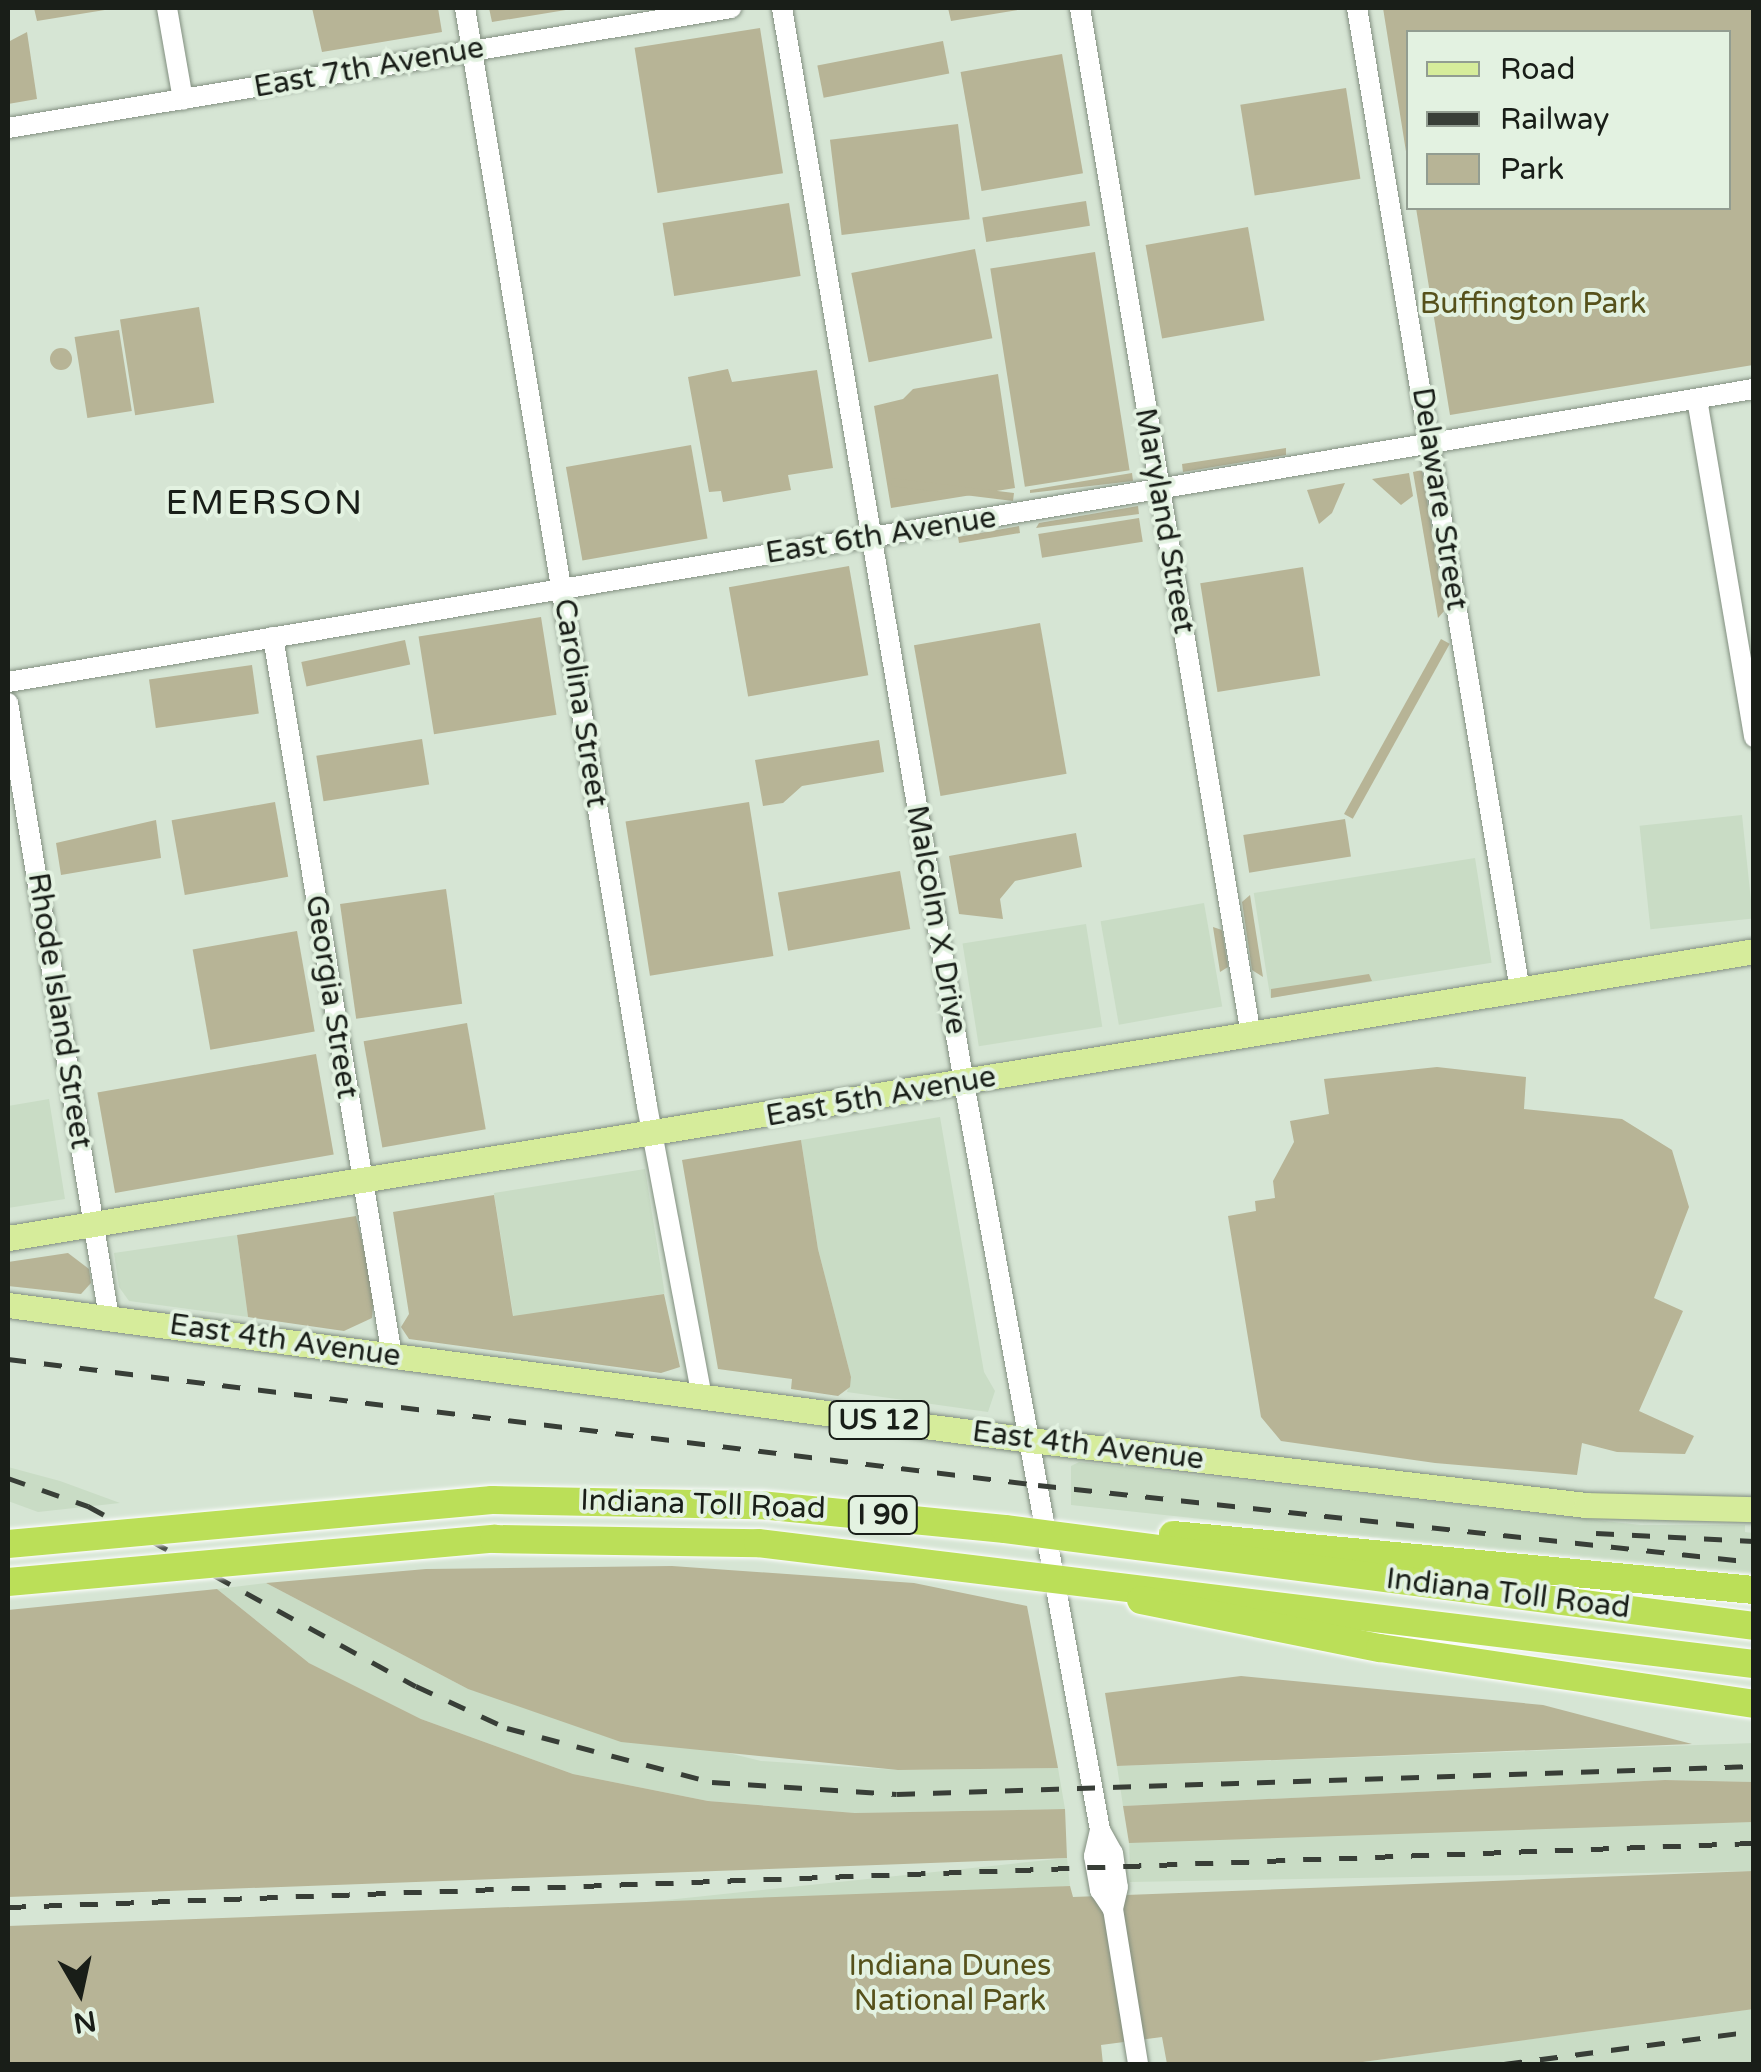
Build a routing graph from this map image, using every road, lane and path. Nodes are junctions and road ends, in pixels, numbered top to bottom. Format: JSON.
{"nodes":[{"id":1,"x":167,"y":8,"type":"edge"},
{"id":2,"x":465,"y":8,"type":"edge"},
{"id":3,"x":731,"y":8,"type":"edge"},
{"id":4,"x":782,"y":8,"type":"edge"},
{"id":5,"x":1080,"y":8,"type":"edge"},
{"id":6,"x":1357,"y":8,"type":"edge"},
{"id":7,"x":472,"y":50,"type":"junction"},
{"id":8,"x":182,"y":100,"type":"junction"},
{"id":9,"x":8,"y":128,"type":"edge"},
{"id":10,"x":1754,"y":389,"type":"edge"},
{"id":11,"x":1697,"y":399,"type":"junction"},
{"id":12,"x":1430,"y":444,"type":"junction"},
{"id":13,"x":1158,"y":489,"type":"junction"},
{"id":14,"x":872,"y":537,"type":"junction"},
{"id":15,"x":562,"y":589,"type":"junction"},
{"id":16,"x":272,"y":638,"type":"junction"},
{"id":17,"x":8,"y":682,"type":"edge"},
{"id":18,"x":8,"y":703,"type":"edge"},
{"id":19,"x":1754,"y":736,"type":"edge"},
{"id":20,"x":1754,"y":951,"type":"edge"},
{"id":21,"x":1520,"y":990,"type":"junction"},
{"id":22,"x":1251,"y":1034,"type":"junction"},
{"id":23,"x":964,"y":1082,"type":"junction"},
{"id":24,"x":652,"y":1136,"type":"junction"},
{"id":25,"x":363,"y":1184,"type":"junction"},
{"id":26,"x":94,"y":1226,"type":"junction"},
{"id":27,"x":8,"y":1238,"type":"edge"},
{"id":28,"x":8,"y":1305,"type":"edge"},
{"id":29,"x":109,"y":1318,"type":"junction"},
{"id":30,"x":392,"y":1356,"type":"junction"},
{"id":31,"x":702,"y":1397,"type":"junction"},
{"id":32,"x":1030,"y":1440,"type":"junction"},
{"id":33,"x":1754,"y":1509,"type":"edge"},
{"id":34,"x":1005,"y":1528,"type":"junction"},
{"id":35,"x":8,"y":1544,"type":"edge"},
{"id":36,"x":1014,"y":1569,"type":"junction"},
{"id":37,"x":8,"y":1582,"type":"edge"},
{"id":38,"x":1754,"y":1590,"type":"edge"},
{"id":39,"x":1754,"y":1626,"type":"edge"},
{"id":40,"x":1754,"y":1664,"type":"edge"},
{"id":41,"x":1754,"y":1704,"type":"edge"},
{"id":42,"x":1138,"y":2064,"type":"edge"}],
"edges":[{"from":1,"to":8,"type":"street"},
{"from":2,"to":7,"type":"street","name":"Carolina Street"},
{"from":3,"to":7,"type":"street","name":"East 7th Avenue"},
{"from":4,"to":14,"type":"street","name":"Malcolm X Drive"},
{"from":5,"to":13,"type":"street","name":"Maryland Street"},
{"from":6,"to":12,"type":"street","name":"Delaware Street"},
{"from":7,"to":8,"type":"street","name":"East 7th Avenue"},
{"from":7,"to":15,"type":"street","name":"Carolina Street"},
{"from":8,"to":9,"type":"street","name":"East 7th Avenue"},
{"from":10,"to":11,"type":"street","name":"East 6th Avenue"},
{"from":11,"to":12,"type":"street","name":"East 6th Avenue"},
{"from":11,"to":19,"type":"street"},
{"from":12,"to":13,"type":"street","name":"East 6th Avenue"},
{"from":12,"to":21,"type":"street","name":"Delaware Street"},
{"from":13,"to":14,"type":"street","name":"East 6th Avenue"},
{"from":13,"to":22,"type":"street","name":"Maryland Street"},
{"from":14,"to":15,"type":"street","name":"East 6th Avenue"},
{"from":14,"to":23,"type":"street","name":"Malcolm X Drive"},
{"from":15,"to":16,"type":"street","name":"East 6th Avenue"},
{"from":15,"to":24,"type":"street","name":"Carolina Street"},
{"from":16,"to":17,"type":"street","name":"East 6th Avenue"},
{"from":16,"to":25,"type":"street","name":"Georgia Street"},
{"from":18,"to":26,"type":"street","name":"Rhode Island Street"},
{"from":20,"to":21,"type":"main road","name":"East 5th Avenue"},
{"from":21,"to":22,"type":"main road","name":"East 5th Avenue"},
{"from":22,"to":23,"type":"main road","name":"East 5th Avenue"},
{"from":23,"to":24,"type":"main road","name":"East 5th Avenue"},
{"from":23,"to":32,"type":"street","name":"Malcolm X Drive"},
{"from":24,"to":25,"type":"main road","name":"East 5th Avenue"},
{"from":24,"to":31,"type":"street","name":"Carolina Street"},
{"from":25,"to":26,"type":"main road","name":"East 5th Avenue"},
{"from":25,"to":30,"type":"street","name":"Georgia Street"},
{"from":26,"to":27,"type":"main road","name":"East 5th Avenue"},
{"from":26,"to":29,"type":"street","name":"Rhode Island Street"},
{"from":28,"to":29,"type":"main road","name":"East 4th Avenue","number":"US 12"},
{"from":29,"to":30,"type":"main road","name":"East 4th Avenue","number":"US 12"},
{"from":30,"to":31,"type":"main road","name":"East 4th Avenue","number":"US 12"},
{"from":31,"to":32,"type":"main road","name":"East 4th Avenue","number":"US 12"},
{"from":32,"to":33,"type":"main road","name":"East 4th Avenue","number":"US 12"},
{"from":32,"to":42,"type":"street","name":"Malcolm X Drive"},
{"from":34,"to":35,"type":"highway","name":"Indiana Toll Road","number":"I 90","bridge":true},
{"from":34,"to":38,"type":"highway","bridge":true},
{"from":34,"to":39,"type":"highway","name":"Indiana Toll Road","number":"I 90","bridge":true},
{"from":36,"to":37,"type":"highway","name":"Indiana Toll Road","number":"I 90","bridge":true},
{"from":36,"to":40,"type":"highway","name":"Indiana Toll Road","number":"I 90","bridge":true},
{"from":36,"to":41,"type":"highway","bridge":true}]}
